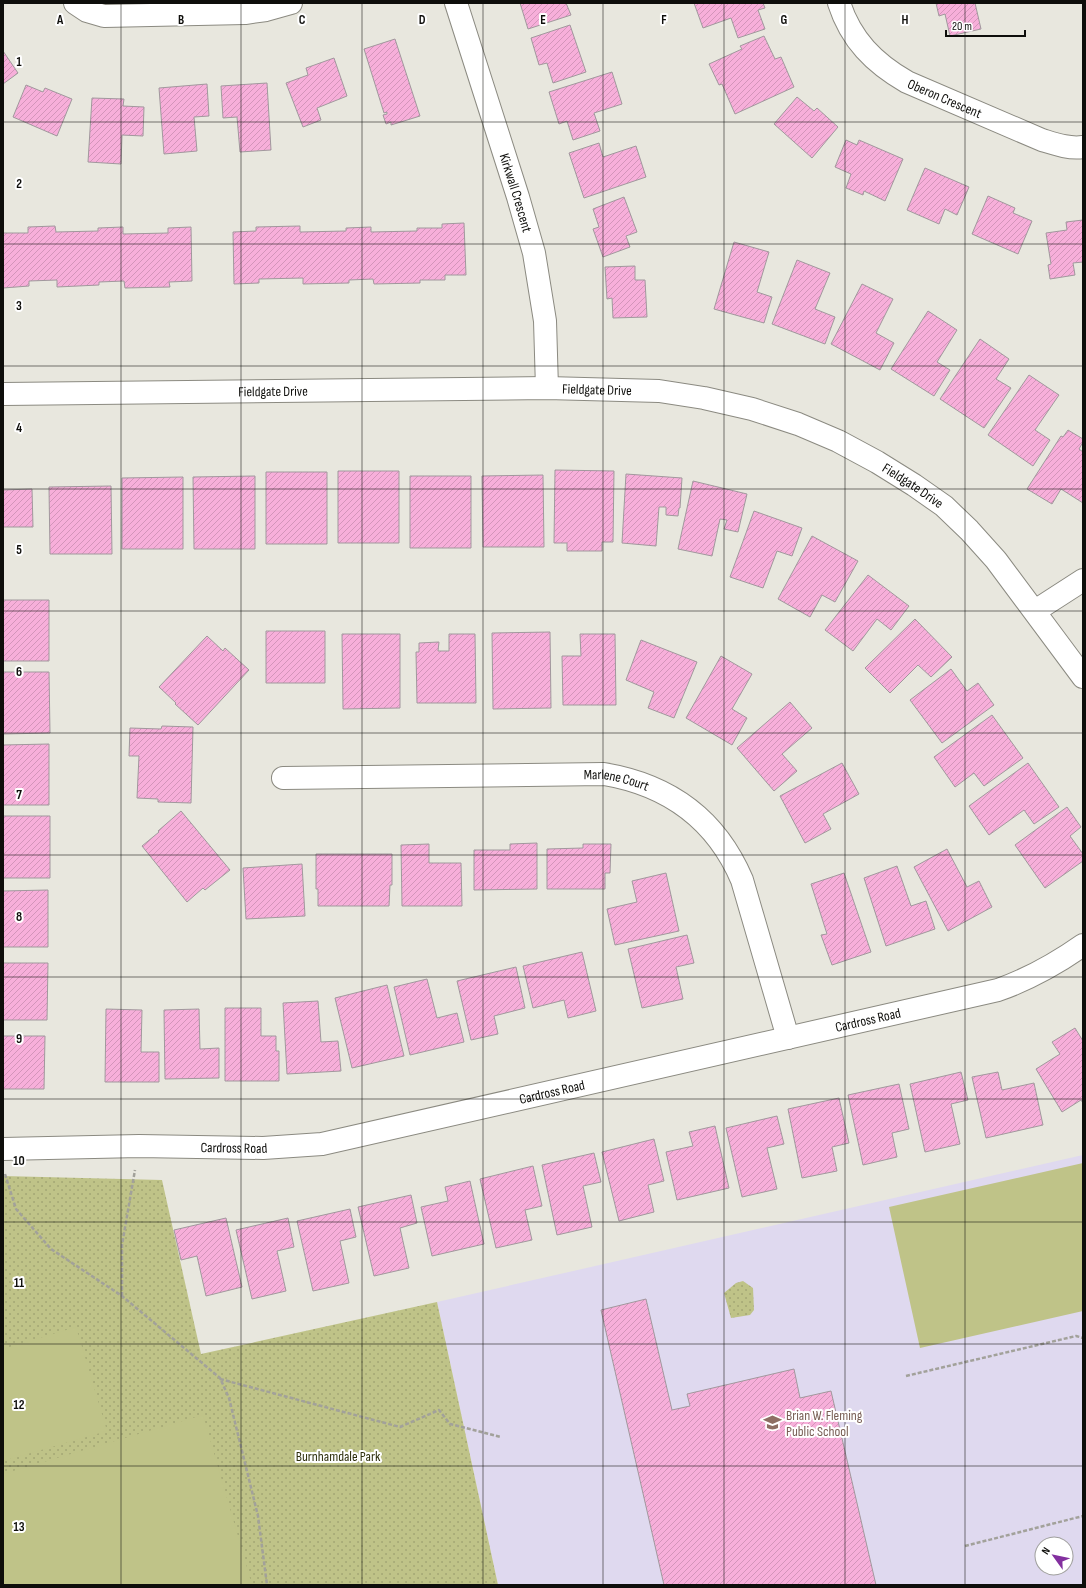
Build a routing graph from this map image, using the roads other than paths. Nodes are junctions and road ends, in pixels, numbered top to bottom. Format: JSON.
{"nodes":[{"id":1,"x":75,"y":3,"type":"edge"},
{"id":2,"x":291,"y":3,"type":"edge"},
{"id":3,"x":456,"y":3,"type":"edge"},
{"id":4,"x":839,"y":3,"type":"edge"},
{"id":5,"x":1083,"y":147,"type":"edge"},
{"id":6,"x":547,"y":388,"type":"junction"},
{"id":7,"x":3,"y":394,"type":"edge"},
{"id":8,"x":1083,"y":580,"type":"edge"},
{"id":9,"x":1035,"y":611,"type":"junction"},
{"id":10,"x":1083,"y":678,"type":"edge"},
{"id":11,"x":283,"y":778,"type":"dead end"},
{"id":12,"x":1083,"y":945,"type":"edge"},
{"id":13,"x":788,"y":1038,"type":"junction"},
{"id":14,"x":3,"y":1149,"type":"edge"}],
"edges":[{"from":1,"to":2,"type":"street"},
{"from":3,"to":6,"type":"street","name":"Kirkwall Crescent"},
{"from":4,"to":5,"type":"street","name":"Oberon Crescent"},
{"from":6,"to":7,"type":"street","name":"Fieldgate Drive"},
{"from":6,"to":9,"type":"street","name":"Fieldgate Drive"},
{"from":8,"to":9,"type":"street"},
{"from":9,"to":10,"type":"street","name":"Fieldgate Drive"},
{"from":11,"to":13,"type":"street","name":"Marlene Court"},
{"from":12,"to":13,"type":"street","name":"Cardross Road"},
{"from":13,"to":14,"type":"street","name":"Cardross Road"}]}
